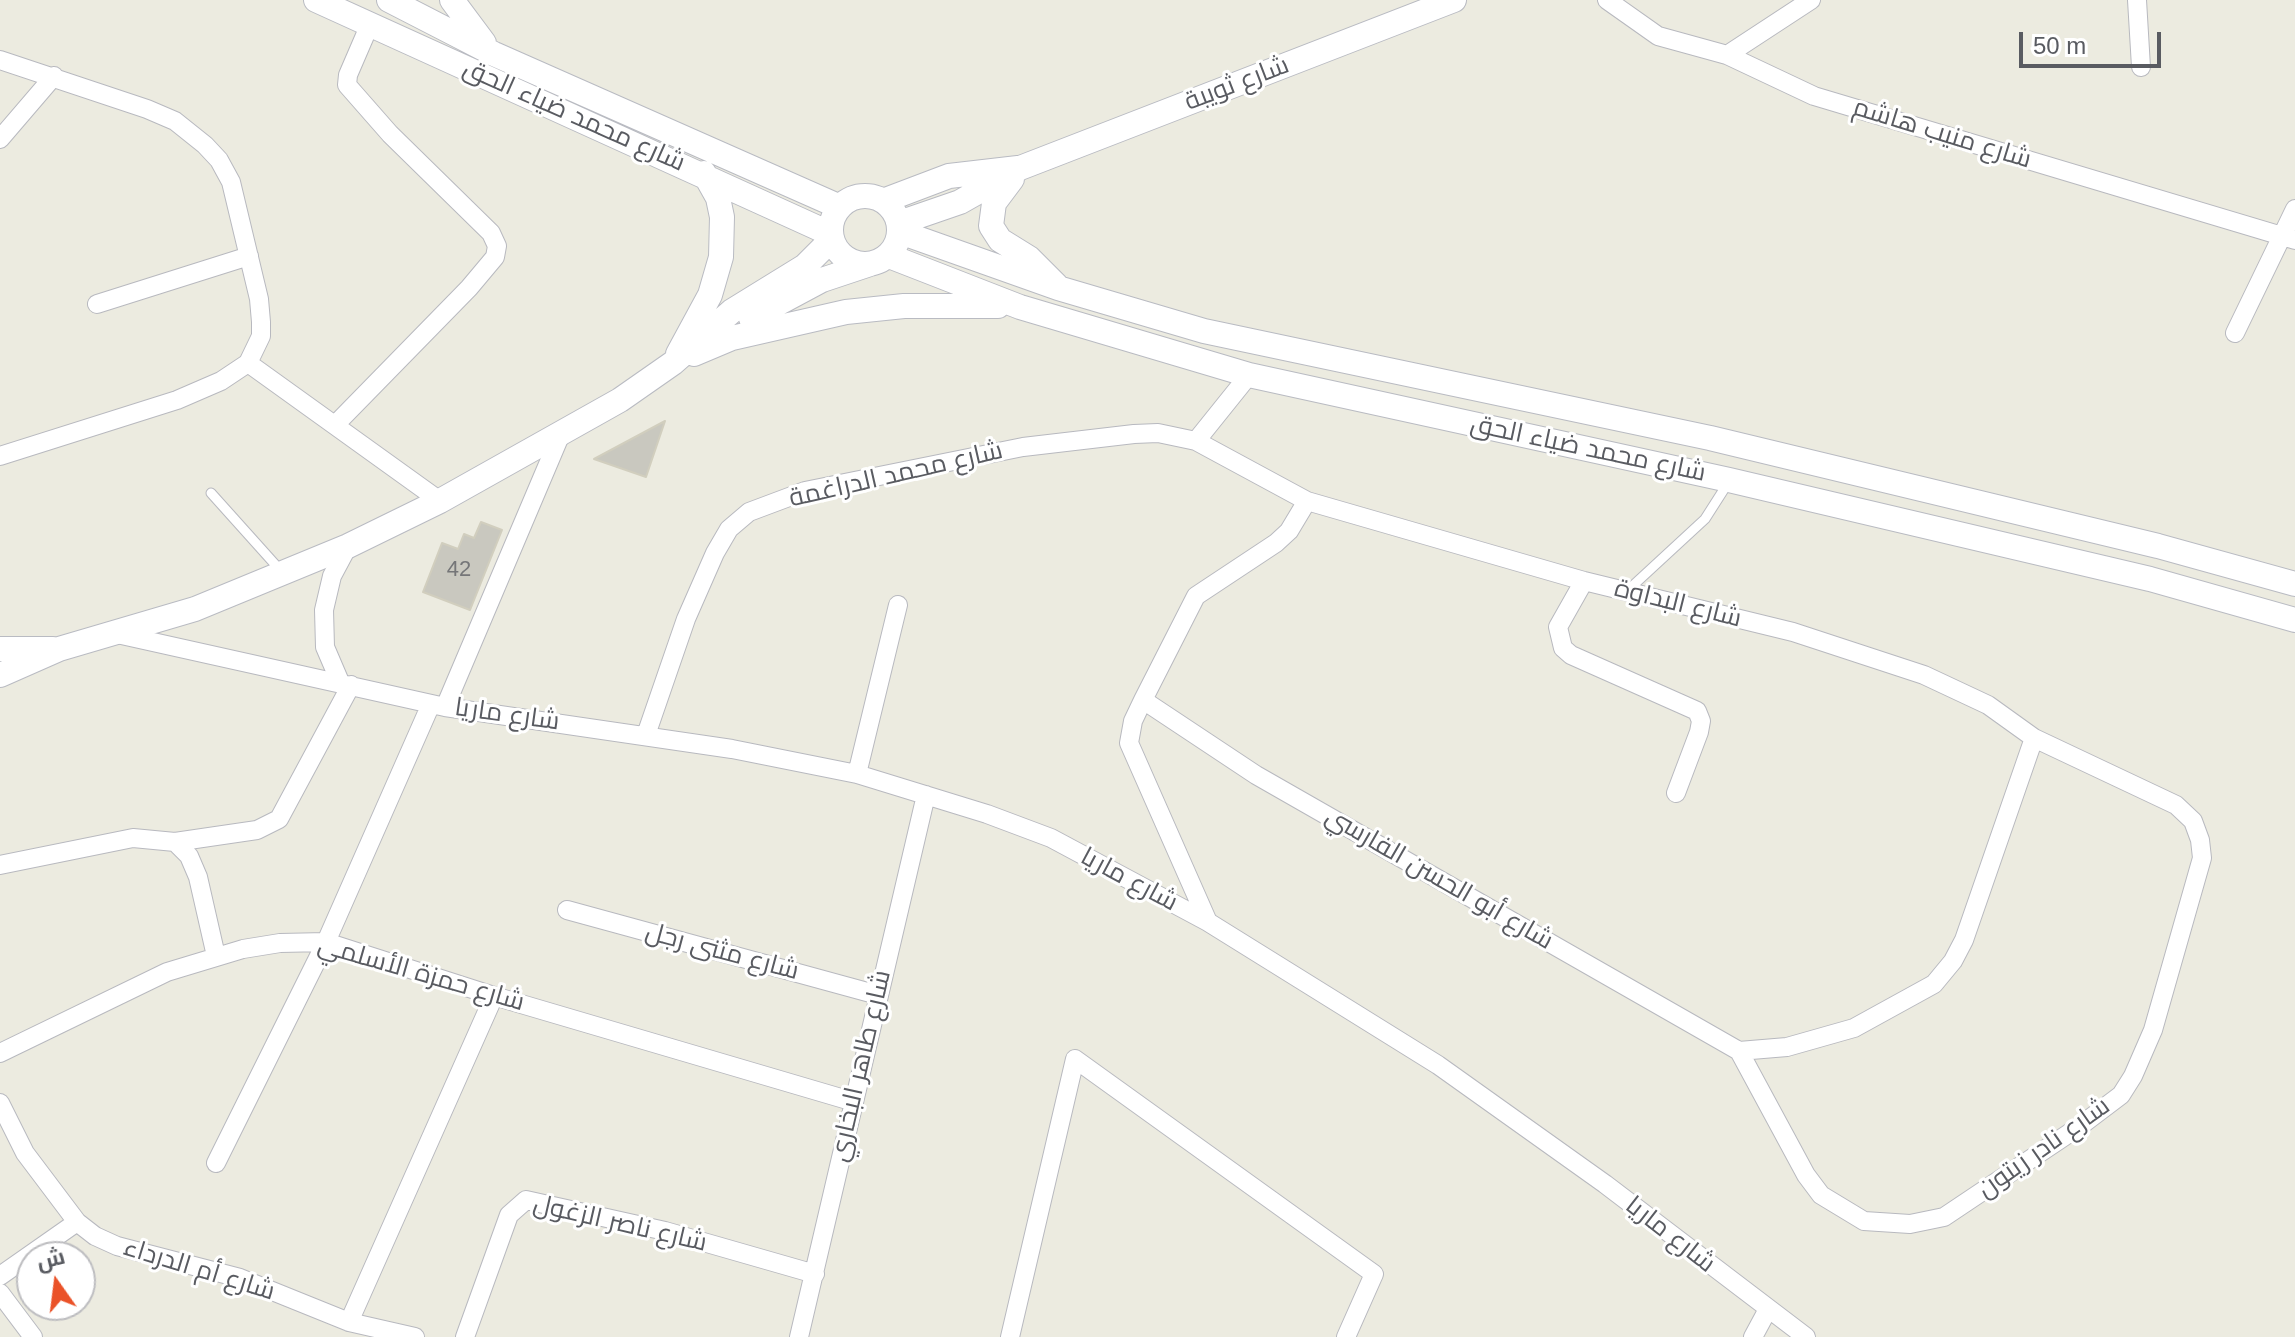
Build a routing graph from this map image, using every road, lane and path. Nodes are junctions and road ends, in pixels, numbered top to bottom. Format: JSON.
{"nodes":[{"id":1,"x":316,"y":0,"type":"edge"},
{"id":2,"x":389,"y":0,"type":"edge"},
{"id":3,"x":452,"y":0,"type":"edge"},
{"id":4,"x":1454,"y":0,"type":"edge"},
{"id":5,"x":1811,"y":0,"type":"edge"},
{"id":6,"x":2137,"y":0,"type":"edge"},
{"id":7,"x":1611,"y":1,"type":"edge"},
{"id":8,"x":370,"y":24,"type":"junction"},
{"id":9,"x":494,"y":54,"type":"junction"},
{"id":10,"x":1727,"y":55,"type":"junction"},
{"id":11,"x":0,"y":60,"type":"edge"},
{"id":12,"x":2141,"y":67,"type":"dead end"},
{"id":13,"x":54,"y":76,"type":"junction"},
{"id":14,"x":0,"y":139,"type":"edge"},
{"id":15,"x":713,"y":151,"type":"junction"},
{"id":16,"x":1020,"y":168,"type":"junction"},
{"id":17,"x":704,"y":174,"type":"junction"},
{"id":18,"x":883,"y":201,"type":"junction"},
{"id":19,"x":840,"y":207,"type":"junction"},
{"id":20,"x":2295,"y":209,"type":"edge"},
{"id":21,"x":900,"y":228,"type":"junction"},
{"id":22,"x":831,"y":236,"type":"junction"},
{"id":23,"x":2289,"y":238,"type":"edge"},
{"id":24,"x":249,"y":256,"type":"junction"},
{"id":25,"x":879,"y":260,"type":"junction"},
{"id":26,"x":1058,"y":288,"type":"junction"},
{"id":27,"x":97,"y":304,"type":"dead end"},
{"id":28,"x":1020,"y":307,"type":"junction"},
{"id":29,"x":2235,"y":333,"type":"dead end"},
{"id":30,"x":708,"y":334,"type":"junction"},
{"id":31,"x":248,"y":363,"type":"junction"},
{"id":32,"x":673,"y":363,"type":"junction"},
{"id":33,"x":1249,"y":375,"type":"junction"},
{"id":34,"x":335,"y":425,"type":"junction"},
{"id":35,"x":560,"y":436,"type":"junction"},
{"id":36,"x":1196,"y":441,"type":"junction"},
{"id":37,"x":0,"y":456,"type":"edge"},
{"id":38,"x":1729,"y":480,"type":"junction"},
{"id":39,"x":211,"y":493,"type":"dead end"},
{"id":40,"x":440,"y":501,"type":"junction"},
{"id":41,"x":1307,"y":501,"type":"junction"},
{"id":42,"x":348,"y":546,"type":"junction"},
{"id":43,"x":284,"y":573,"type":"junction"},
{"id":44,"x":1584,"y":581,"type":"junction"},
{"id":45,"x":2295,"y":584,"type":"edge"},
{"id":46,"x":1627,"y":591,"type":"junction"},
{"id":47,"x":898,"y":605,"type":"dead end"},
{"id":48,"x":2295,"y":620,"type":"edge"},
{"id":49,"x":117,"y":634,"type":"junction"},
{"id":50,"x":0,"y":649,"type":"edge"},
{"id":51,"x":59,"y":649,"type":"junction"},
{"id":52,"x":0,"y":675,"type":"edge"},
{"id":53,"x":346,"y":683,"type":"junction"},
{"id":54,"x":1143,"y":700,"type":"junction"},
{"id":55,"x":438,"y":705,"type":"junction"},
{"id":56,"x":646,"y":735,"type":"junction"},
{"id":57,"x":2034,"y":738,"type":"junction"},
{"id":58,"x":857,"y":774,"type":"junction"},
{"id":59,"x":1676,"y":793,"type":"dead end"},
{"id":60,"x":926,"y":795,"type":"junction"},
{"id":61,"x":175,"y":842,"type":"junction"},
{"id":62,"x":0,"y":865,"type":"edge"},
{"id":63,"x":567,"y":910,"type":"dead end"},
{"id":64,"x":1208,"y":922,"type":"junction"},
{"id":65,"x":326,"y":942,"type":"junction"},
{"id":66,"x":216,"y":956,"type":"junction"},
{"id":67,"x":878,"y":995,"type":"junction"},
{"id":68,"x":494,"y":996,"type":"junction"},
{"id":69,"x":1739,"y":1051,"type":"junction"},
{"id":70,"x":0,"y":1053,"type":"edge"},
{"id":71,"x":851,"y":1101,"type":"junction"},
{"id":72,"x":0,"y":1103,"type":"edge"},
{"id":73,"x":216,"y":1163,"type":"dead end"},
{"id":74,"x":77,"y":1222,"type":"junction"},
{"id":75,"x":815,"y":1274,"type":"junction"},
{"id":76,"x":0,"y":1276,"type":"edge"},
{"id":77,"x":0,"y":1293,"type":"edge"},
{"id":78,"x":1767,"y":1311,"type":"junction"},
{"id":79,"x":349,"y":1322,"type":"junction"},
{"id":80,"x":405,"y":1336,"type":"edge"},
{"id":81,"x":33,"y":1337,"type":"edge"},
{"id":82,"x":465,"y":1337,"type":"edge"},
{"id":83,"x":799,"y":1337,"type":"edge"},
{"id":84,"x":1010,"y":1337,"type":"edge"},
{"id":85,"x":1346,"y":1337,"type":"edge"},
{"id":86,"x":1753,"y":1337,"type":"edge"},
{"id":87,"x":1806,"y":1337,"type":"edge"}],
"edges":[{"from":1,"to":8,"type":"main road","name":"شارع محمد ضياء الحق"},
{"from":2,"to":9,"type":"main road","name":"شارع محمد ضياء الحق"},
{"from":3,"to":9,"type":"main road"},
{"from":4,"to":16,"type":"main road","name":"شارع ثويبة"},
{"from":5,"to":10,"type":"street"},
{"from":6,"to":12,"type":"street"},
{"from":7,"to":10,"type":"street","name":"شارع منيب هاشم"},
{"from":8,"to":17,"type":"main road","name":"شارع محمد ضياء الحق"},
{"from":8,"to":34,"type":"street"},
{"from":9,"to":15,"type":"main road","name":"شارع محمد ضياء الحق"},
{"from":10,"to":23,"type":"street","name":"شارع منيب هاشم"},
{"from":11,"to":13,"type":"street"},
{"from":13,"to":14,"type":"street"},
{"from":13,"to":24,"type":"street"},
{"from":15,"to":17,"type":"main road"},
{"from":15,"to":19,"type":"main road","name":"شارع محمد ضياء الحق"},
{"from":16,"to":18,"type":"main road","name":"شارع ثويبة"},
{"from":16,"to":21,"type":"main road","name":"شارع ثويبة"},
{"from":16,"to":26,"type":"main road"},
{"from":17,"to":22,"type":"main road","name":"شارع محمد ضياء الحق"},
{"from":17,"to":32,"type":"main road"},
{"from":18,"to":19,"type":"main road"},
{"from":18,"to":21,"type":"main road"},
{"from":19,"to":22,"type":"main road"},
{"from":20,"to":23,"type":"street"},
{"from":21,"to":25,"type":"main road"},
{"from":21,"to":26,"type":"main road","name":"شارع محمد ضياء الحق"},
{"from":22,"to":25,"type":"main road"},
{"from":22,"to":30,"type":"main road"},
{"from":23,"to":29,"type":"street"},
{"from":24,"to":27,"type":"street"},
{"from":24,"to":31,"type":"street"},
{"from":25,"to":28,"type":"main road","name":"شارع محمد ضياء الحق"},
{"from":25,"to":30,"type":"main road"},
{"from":26,"to":45,"type":"main road","name":"شارع محمد ضياء الحق"},
{"from":28,"to":32,"type":"main road"},
{"from":28,"to":33,"type":"main road","name":"شارع محمد ضياء الحق"},
{"from":30,"to":32,"type":"main road"},
{"from":31,"to":34,"type":"street"},
{"from":31,"to":37,"type":"street"},
{"from":32,"to":35,"type":"main road"},
{"from":33,"to":36,"type":"street"},
{"from":33,"to":38,"type":"main road","name":"شارع محمد ضياء الحق"},
{"from":34,"to":40,"type":"street"},
{"from":35,"to":40,"type":"main road"},
{"from":35,"to":55,"type":"street"},
{"from":36,"to":41,"type":"street"},
{"from":36,"to":56,"type":"street","name":"شارع محمد الدراغمة"},
{"from":38,"to":46,"type":"lane"},
{"from":38,"to":48,"type":"main road","name":"شارع محمد ضياء الحق"},
{"from":39,"to":43,"type":"lane"},
{"from":40,"to":42,"type":"main road"},
{"from":41,"to":44,"type":"street","name":"شارع البداوة"},
{"from":41,"to":54,"type":"street"},
{"from":42,"to":43,"type":"main road"},
{"from":42,"to":53,"type":"street"},
{"from":43,"to":49,"type":"main road"},
{"from":44,"to":46,"type":"street","name":"شارع البداوة"},
{"from":44,"to":59,"type":"street"},
{"from":46,"to":57,"type":"street","name":"شارع البداوة"},
{"from":47,"to":58,"type":"street"},
{"from":49,"to":51,"type":"main road"},
{"from":49,"to":53,"type":"street","name":"شارع ماريا"},
{"from":50,"to":51,"type":"main road"},
{"from":51,"to":52,"type":"main road"},
{"from":53,"to":55,"type":"street","name":"شارع ماريا"},
{"from":53,"to":61,"type":"street"},
{"from":54,"to":64,"type":"street"},
{"from":54,"to":69,"type":"street","name":"شارع أبو الحسن الفارسي"},
{"from":55,"to":56,"type":"street","name":"شارع ماريا"},
{"from":55,"to":65,"type":"street"},
{"from":56,"to":58,"type":"street","name":"شارع ماريا"},
{"from":57,"to":69,"type":"street"},
{"from":57,"to":69,"type":"street","name":"شارع نادر زيتون"},
{"from":58,"to":60,"type":"street","name":"شارع ماريا"},
{"from":60,"to":64,"type":"street","name":"شارع ماريا"},
{"from":60,"to":67,"type":"street","name":"شارع طاهر البخاري"},
{"from":61,"to":62,"type":"street"},
{"from":61,"to":66,"type":"street"},
{"from":63,"to":67,"type":"street","name":"شارع مثنى رجل"},
{"from":64,"to":78,"type":"street","name":"شارع ماريا"},
{"from":65,"to":66,"type":"street","name":"شارع حمزة الأسلمي"},
{"from":65,"to":68,"type":"street","name":"شارع حمزة الأسلمي"},
{"from":65,"to":73,"type":"street"},
{"from":66,"to":70,"type":"street","name":"شارع حمزة الأسلمي"},
{"from":67,"to":71,"type":"street","name":"شارع طاهر البخاري"},
{"from":68,"to":71,"type":"street","name":"شارع حمزة الأسلمي"},
{"from":68,"to":79,"type":"street"},
{"from":71,"to":75,"type":"street","name":"شارع طاهر البخاري"},
{"from":72,"to":74,"type":"street","name":"شارع أم الدرداء"},
{"from":74,"to":76,"type":"street"},
{"from":74,"to":79,"type":"street","name":"شارع أم الدرداء"},
{"from":75,"to":82,"type":"street","name":"شارع ناصر الزغول"},
{"from":75,"to":83,"type":"street","name":"شارع طاهر البخاري"},
{"from":77,"to":81,"type":"street"},
{"from":78,"to":86,"type":"street"},
{"from":78,"to":87,"type":"street","name":"شارع ماريا"},
{"from":79,"to":80,"type":"street","name":"شارع أم الدرداء"},
{"from":84,"to":85,"type":"street"}]}
